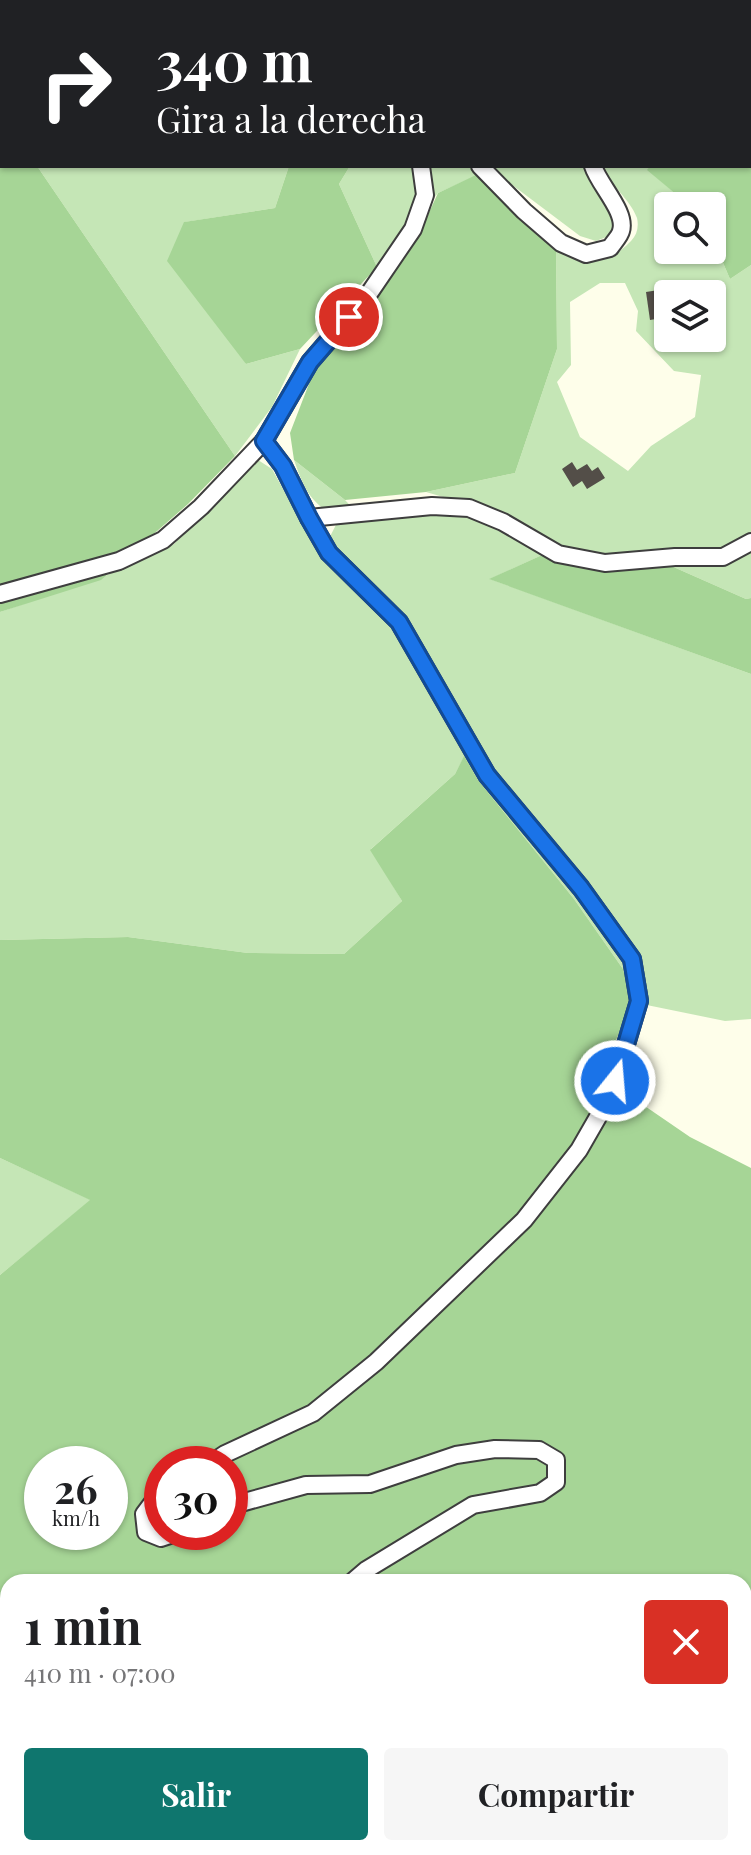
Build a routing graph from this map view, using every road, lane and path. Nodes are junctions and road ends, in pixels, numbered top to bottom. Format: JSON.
{"nodes":[{"id":1,"x":421,"y":168,"type":"edge"},
{"id":2,"x":482,"y":168,"type":"edge"},
{"id":3,"x":594,"y":168,"type":"edge"},
{"id":4,"x":264,"y":441,"type":"junction"},
{"id":5,"x":309,"y":518,"type":"junction"},
{"id":6,"x":751,"y":542,"type":"edge"},
{"id":7,"x":0,"y":594,"type":"edge"},
{"id":8,"x":242,"y":1446,"type":"edge"},
{"id":9,"x":248,"y":1501,"type":"edge"},
{"id":10,"x":361,"y":1574,"type":"edge"}],
"edges":[{"from":1,"to":4,"type":"street"},
{"from":2,"to":3,"type":"street"},
{"from":4,"to":5,"type":"street"},
{"from":4,"to":7,"type":"street"},
{"from":5,"to":6,"type":"street"},
{"from":5,"to":8,"type":"street"},
{"from":9,"to":10,"type":"street"}]}
